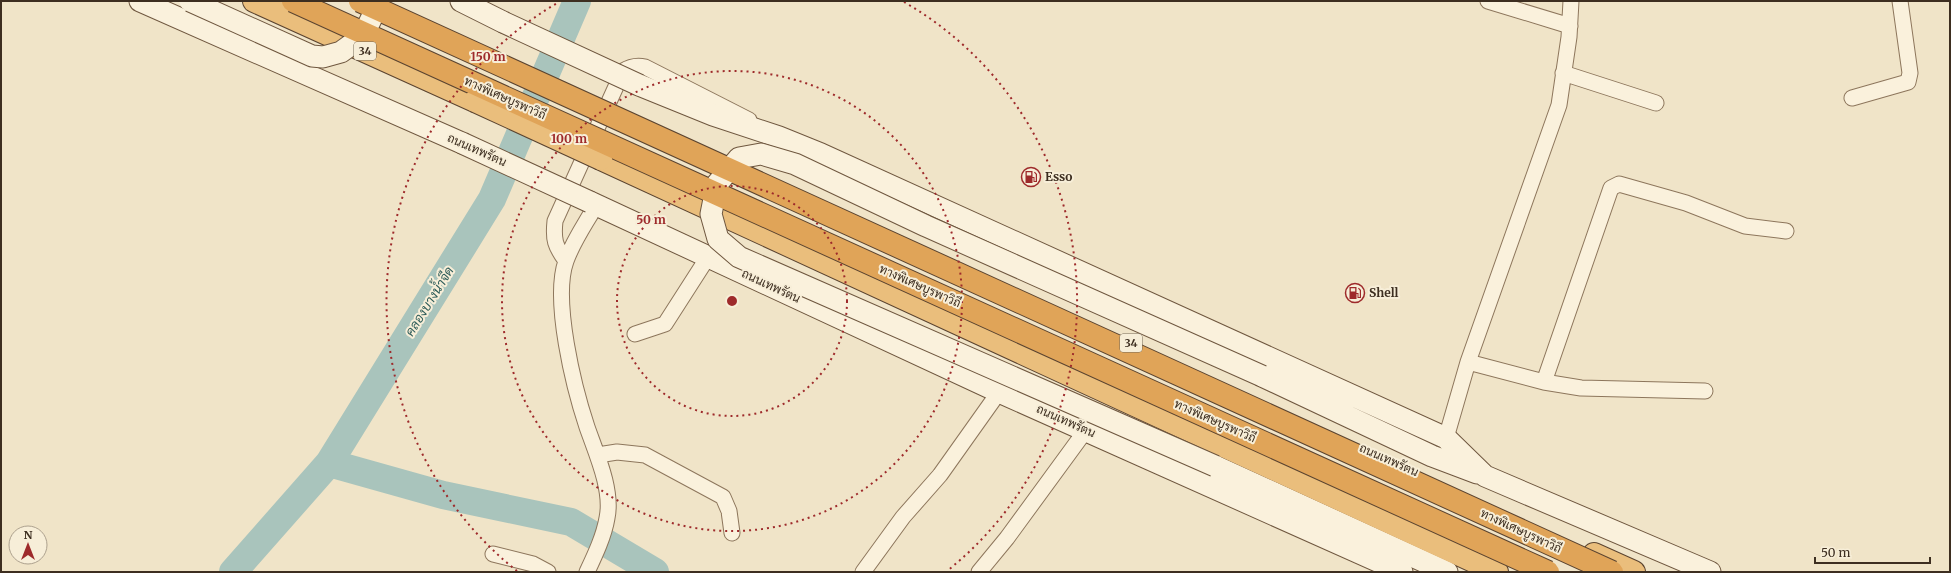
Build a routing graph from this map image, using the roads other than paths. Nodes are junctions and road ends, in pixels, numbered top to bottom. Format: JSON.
{"nodes":[{"id":1,"x":140,"y":1,"type":"edge"},
{"id":2,"x":190,"y":1,"type":"edge"},
{"id":3,"x":254,"y":1,"type":"edge"},
{"id":4,"x":293,"y":1,"type":"edge"},
{"id":5,"x":360,"y":1,"type":"edge"},
{"id":6,"x":373,"y":1,"type":"edge"},
{"id":7,"x":380,"y":1,"type":"edge"},
{"id":8,"x":460,"y":1,"type":"edge"},
{"id":9,"x":1488,"y":1,"type":"edge"},
{"id":10,"x":1571,"y":1,"type":"edge"},
{"id":11,"x":1900,"y":1,"type":"edge"},
{"id":12,"x":1570,"y":26,"type":"junction"},
{"id":13,"x":1564,"y":74,"type":"junction"},
{"id":14,"x":1852,"y":98,"type":"dead end"},
{"id":15,"x":1656,"y":103,"type":"dead end"},
{"id":16,"x":779,"y":137,"type":"junction"},
{"id":17,"x":593,"y":204,"type":"junction"},
{"id":18,"x":1786,"y":231,"type":"dead end"},
{"id":19,"x":708,"y":257,"type":"junction"},
{"id":20,"x":566,"y":261,"type":"junction"},
{"id":21,"x":635,"y":334,"type":"dead end"},
{"id":22,"x":1468,"y":362,"type":"junction"},
{"id":23,"x":1544,"y":382,"type":"junction"},
{"id":24,"x":1705,"y":391,"type":"dead end"},
{"id":25,"x":999,"y":392,"type":"junction"},
{"id":26,"x":1086,"y":430,"type":"junction"},
{"id":27,"x":1446,"y":438,"type":"junction"},
{"id":28,"x":598,"y":455,"type":"junction"},
{"id":29,"x":1485,"y":476,"type":"junction"},
{"id":30,"x":732,"y":533,"type":"dead end"},
{"id":31,"x":493,"y":554,"type":"dead end"},
{"id":32,"x":548,"y":572,"type":"edge"},
{"id":33,"x":587,"y":572,"type":"edge"},
{"id":34,"x":863,"y":572,"type":"edge"},
{"id":35,"x":979,"y":572,"type":"edge"},
{"id":36,"x":1402,"y":572,"type":"edge"},
{"id":37,"x":1447,"y":572,"type":"edge"},
{"id":38,"x":1497,"y":572,"type":"edge"},
{"id":39,"x":1548,"y":572,"type":"edge"},
{"id":40,"x":1612,"y":572,"type":"edge"},
{"id":41,"x":1634,"y":572,"type":"edge"},
{"id":42,"x":1710,"y":572,"type":"edge"}],
"edges":[{"from":1,"to":17,"type":"main road","name":"ถนนเทพรัตน","bridge":true},
{"from":2,"to":6,"type":"main road","bridge":true},
{"from":3,"to":38,"type":"highway","number":"34","bridge":true},
{"from":4,"to":39,"type":"highway","name":"ทางพิเศษบูรพาวิถี","bridge":true},
{"from":5,"to":40,"type":"highway","name":"ทางพิเศษบูรพาวิถี","bridge":true},
{"from":7,"to":41,"type":"highway","name":"ถนนเทพรัตน","number":"34"},
{"from":8,"to":16,"type":"main road","bridge":true},
{"from":9,"to":12,"type":"street"},
{"from":10,"to":12,"type":"street"},
{"from":11,"to":14,"type":"street"},
{"from":12,"to":13,"type":"street"},
{"from":13,"to":15,"type":"street"},
{"from":13,"to":22,"type":"street"},
{"from":16,"to":20,"type":"street"},
{"from":16,"to":27,"type":"main road"},
{"from":17,"to":19,"type":"main road","name":"ถนนเทพรัตน"},
{"from":17,"to":20,"type":"street"},
{"from":18,"to":23,"type":"street"},
{"from":19,"to":21,"type":"street"},
{"from":19,"to":25,"type":"main road","name":"ถนนเทพรัตน"},
{"from":20,"to":28,"type":"street"},
{"from":22,"to":23,"type":"street"},
{"from":22,"to":27,"type":"street"},
{"from":23,"to":24,"type":"street"},
{"from":25,"to":26,"type":"main road","name":"ถนนเทพรัตน"},
{"from":25,"to":34,"type":"street"},
{"from":26,"to":35,"type":"street"},
{"from":26,"to":36,"type":"main road","name":"ถนนเทพรัตน"},
{"from":27,"to":29,"type":"main road"},
{"from":28,"to":30,"type":"street"},
{"from":28,"to":33,"type":"street"},
{"from":29,"to":37,"type":"main road","bridge":true},
{"from":29,"to":42,"type":"main road"},
{"from":31,"to":32,"type":"street"}]}
